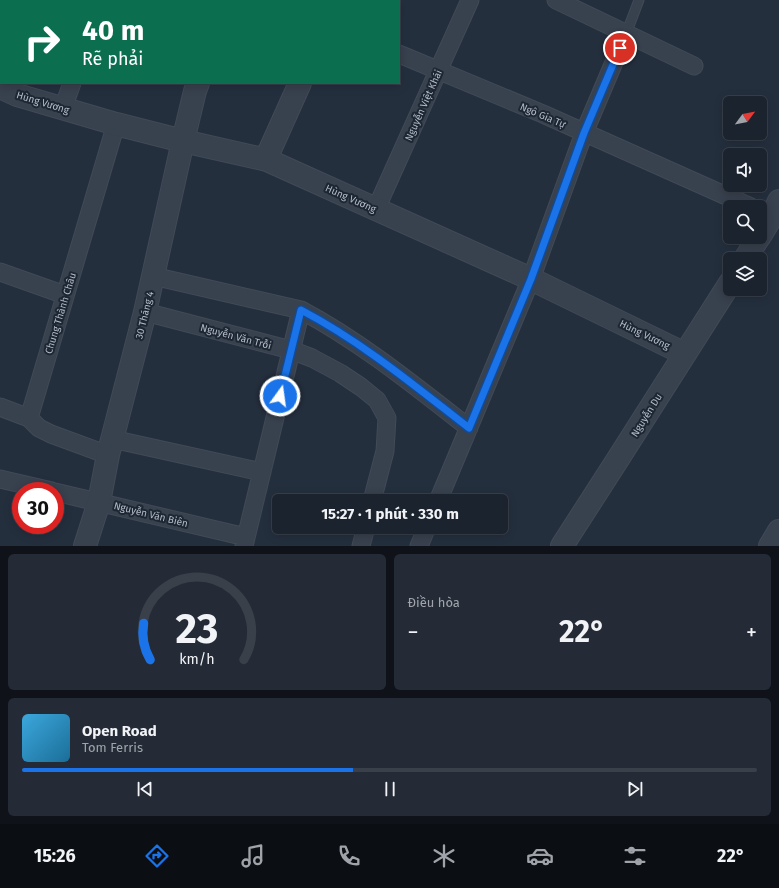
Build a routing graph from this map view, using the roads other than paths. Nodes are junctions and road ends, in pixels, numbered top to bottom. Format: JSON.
{"nodes":[{"id":1,"x":470,"y":0,"type":"edge"},
{"id":2,"x":556,"y":0,"type":"edge"},
{"id":3,"x":639,"y":0,"type":"edge"},
{"id":4,"x":626,"y":34,"type":"junction"},
{"id":5,"x":400,"y":54,"type":"edge"},
{"id":6,"x":694,"y":66,"type":"dead end"},
{"id":7,"x":439,"y":71,"type":"junction"},
{"id":8,"x":72,"y":84,"type":"edge"},
{"id":9,"x":198,"y":84,"type":"edge"},
{"id":10,"x":300,"y":84,"type":"edge"},
{"id":11,"x":0,"y":87,"type":"edge"},
{"id":12,"x":63,"y":108,"type":"junction"},
{"id":13,"x":116,"y":124,"type":"junction"},
{"id":14,"x":584,"y":133,"type":"junction"},
{"id":15,"x":183,"y":141,"type":"junction"},
{"id":16,"x":267,"y":160,"type":"junction"},
{"id":17,"x":735,"y":200,"type":"edge"},
{"id":18,"x":376,"y":209,"type":"junction"},
{"id":19,"x":773,"y":212,"type":"edge"},
{"id":20,"x":767,"y":223,"type":"edge"},
{"id":21,"x":0,"y":272,"type":"edge"},
{"id":22,"x":153,"y":276,"type":"junction"},
{"id":23,"x":531,"y":279,"type":"junction"},
{"id":24,"x":723,"y":294,"type":"edge"},
{"id":25,"x":65,"y":295,"type":"junction"},
{"id":26,"x":301,"y":310,"type":"junction"},
{"id":27,"x":145,"y":312,"type":"junction"},
{"id":28,"x":291,"y":350,"type":"junction"},
{"id":29,"x":685,"y":354,"type":"junction"},
{"id":30,"x":0,"y":407,"type":"edge"},
{"id":31,"x":29,"y":418,"type":"junction"},
{"id":32,"x":469,"y":428,"type":"junction"},
{"id":33,"x":110,"y":447,"type":"junction"},
{"id":34,"x":262,"y":472,"type":"junction"},
{"id":35,"x":0,"y":479,"type":"edge"},
{"id":36,"x":14,"y":482,"type":"edge"},
{"id":37,"x":64,"y":493,"type":"edge"},
{"id":38,"x":374,"y":494,"type":"edge"},
{"id":39,"x":441,"y":494,"type":"edge"},
{"id":40,"x":99,"y":502,"type":"junction"},
{"id":41,"x":779,"y":531,"type":"edge"},
{"id":42,"x":364,"y":534,"type":"edge"},
{"id":43,"x":424,"y":534,"type":"edge"},
{"id":44,"x":245,"y":542,"type":"edge"},
{"id":45,"x":85,"y":546,"type":"edge"},
{"id":46,"x":361,"y":546,"type":"edge"},
{"id":47,"x":419,"y":546,"type":"edge"},
{"id":48,"x":562,"y":546,"type":"edge"},
{"id":49,"x":770,"y":546,"type":"edge"}],
"edges":[{"from":1,"to":7,"type":"street","name":"Nguyễn Việt Khái"},
{"from":2,"to":4,"type":"street"},
{"from":3,"to":4,"type":"lane"},
{"from":4,"to":6,"type":"street"},
{"from":4,"to":14,"type":"street"},
{"from":5,"to":7,"type":"street","name":"Ngô Gia Tự"},
{"from":7,"to":14,"type":"street","name":"Ngô Gia Tự"},
{"from":7,"to":18,"type":"street","name":"Nguyễn Việt Khái"},
{"from":8,"to":12,"type":"street"},
{"from":9,"to":15,"type":"street","name":"30 Tháng 4"},
{"from":10,"to":16,"type":"street"},
{"from":11,"to":12,"type":"street","name":"Hùng Vương"},
{"from":12,"to":13,"type":"street","name":"Hùng Vương"},
{"from":13,"to":15,"type":"street","name":"Hùng Vương"},
{"from":13,"to":25,"type":"street","name":"Chung Thành Châu"},
{"from":14,"to":17,"type":"street","name":"Ngô Gia Tự"},
{"from":14,"to":23,"type":"street"},
{"from":15,"to":16,"type":"street","name":"Hùng Vương"},
{"from":15,"to":22,"type":"street","name":"30 Tháng 4"},
{"from":16,"to":18,"type":"street","name":"Hùng Vương"},
{"from":18,"to":23,"type":"street","name":"Hùng Vương"},
{"from":19,"to":20,"type":"street"},
{"from":21,"to":25,"type":"street"},
{"from":22,"to":26,"type":"street"},
{"from":22,"to":27,"type":"street","name":"30 Tháng 4"},
{"from":23,"to":29,"type":"street","name":"Hùng Vương"},
{"from":23,"to":32,"type":"street"},
{"from":24,"to":29,"type":"street","name":"Nguyễn Du"},
{"from":25,"to":31,"type":"street","name":"Chung Thành Châu"},
{"from":26,"to":28,"type":"street"},
{"from":26,"to":32,"type":"street"},
{"from":27,"to":28,"type":"street","name":"Nguyễn Văn Trỗi"},
{"from":27,"to":33,"type":"street","name":"30 Tháng 4"},
{"from":28,"to":34,"type":"street"},
{"from":28,"to":38,"type":"street","name":"Nguyễn Văn Trỗi"},
{"from":29,"to":48,"type":"street","name":"Nguyễn Du"},
{"from":30,"to":31,"type":"street"},
{"from":31,"to":33,"type":"street"},
{"from":32,"to":39,"type":"street"},
{"from":33,"to":34,"type":"street"},
{"from":33,"to":40,"type":"street","name":"30 Tháng 4"},
{"from":34,"to":44,"type":"street"},
{"from":35,"to":36,"type":"street","name":"Nguyễn Văn Biên"},
{"from":37,"to":40,"type":"street","name":"Nguyễn Văn Biên"},
{"from":40,"to":44,"type":"street","name":"Nguyễn Văn Biên"},
{"from":40,"to":45,"type":"street","name":"30 Tháng 4"},
{"from":41,"to":49,"type":"street"},
{"from":42,"to":46,"type":"street"},
{"from":43,"to":47,"type":"street"}]}
